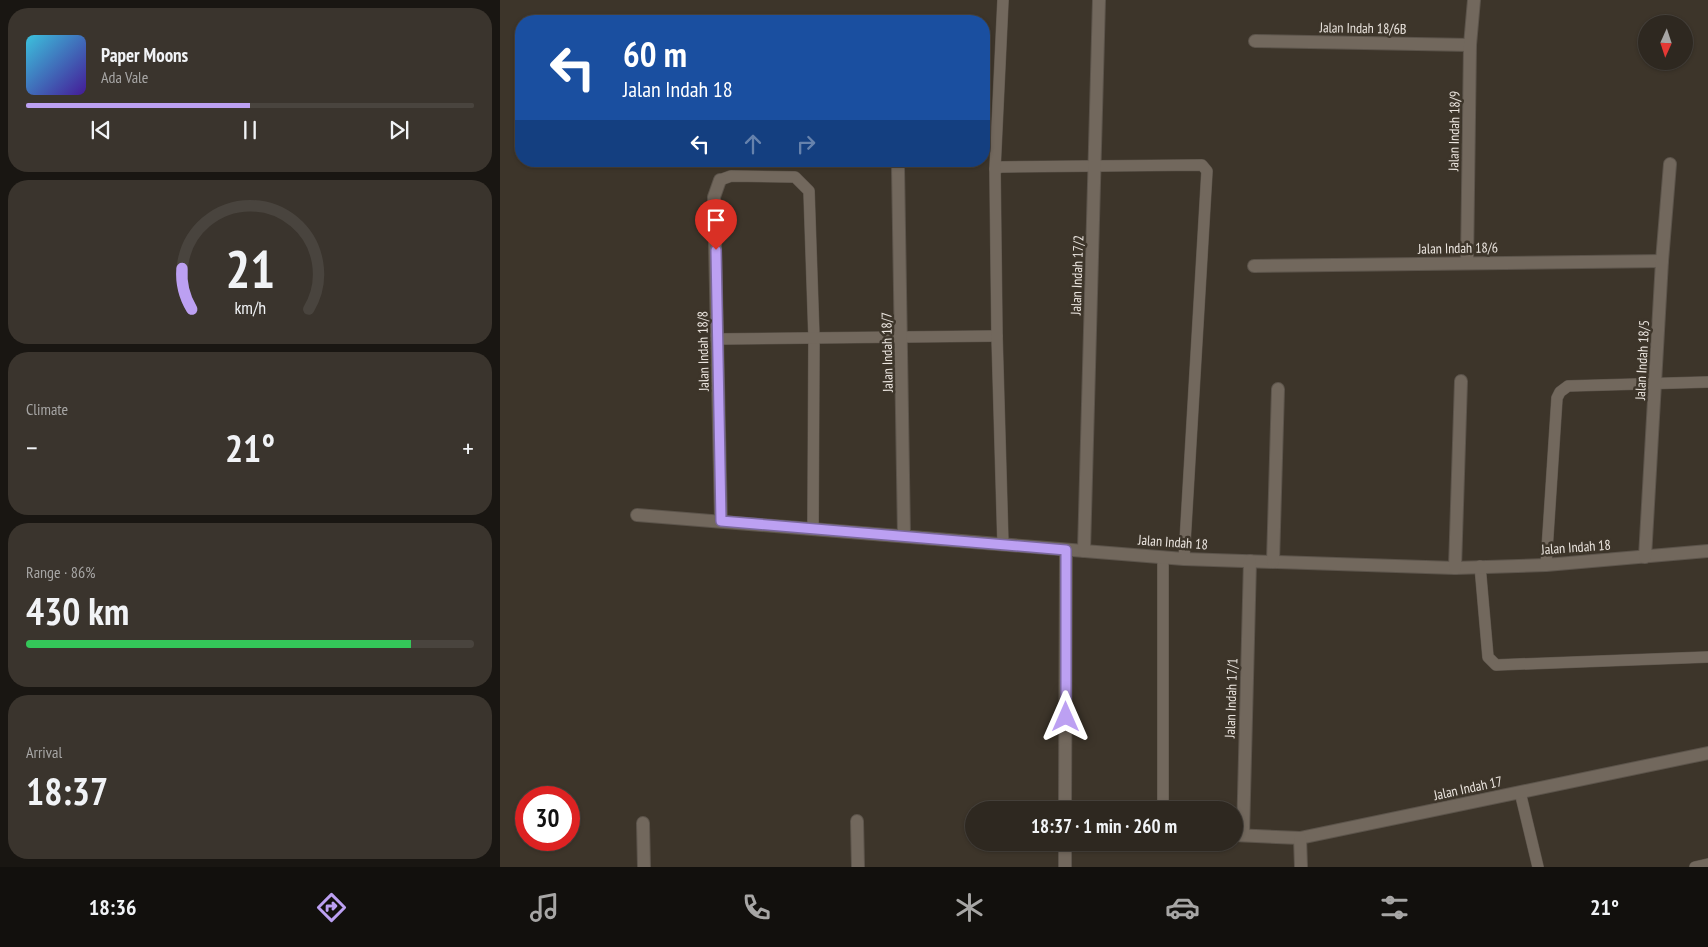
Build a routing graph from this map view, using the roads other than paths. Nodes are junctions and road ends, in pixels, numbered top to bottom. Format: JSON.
{"nodes":[{"id":1,"x":1004,"y":0,"type":"edge"},
{"id":2,"x":1099,"y":0,"type":"edge"},
{"id":3,"x":1474,"y":0,"type":"edge"},
{"id":4,"x":1255,"y":41,"type":"dead end"},
{"id":5,"x":1470,"y":46,"type":"junction"},
{"id":6,"x":1670,"y":164,"type":"dead end"},
{"id":7,"x":1094,"y":166,"type":"junction"},
{"id":8,"x":898,"y":167,"type":"dead end"},
{"id":9,"x":995,"y":169,"type":"junction"},
{"id":10,"x":720,"y":180,"type":"joint"},
{"id":11,"x":1662,"y":260,"type":"junction"},
{"id":12,"x":1467,"y":263,"type":"junction"},
{"id":13,"x":1254,"y":266,"type":"dead end"},
{"id":14,"x":997,"y":336,"type":"junction"},
{"id":15,"x":814,"y":338,"type":"junction"},
{"id":16,"x":902,"y":338,"type":"junction"},
{"id":17,"x":718,"y":339,"type":"junction"},
{"id":18,"x":1461,"y":381,"type":"dead end"},
{"id":19,"x":1708,"y":382,"type":"edge"},
{"id":20,"x":1656,"y":384,"type":"junction"},
{"id":21,"x":1278,"y":389,"type":"dead end"},
{"id":22,"x":637,"y":515,"type":"dead end"},
{"id":23,"x":721,"y":521,"type":"junction"},
{"id":24,"x":814,"y":529,"type":"junction"},
{"id":25,"x":904,"y":536,"type":"junction"},
{"id":26,"x":1003,"y":544,"type":"junction"},
{"id":27,"x":1066,"y":550,"type":"junction"},
{"id":28,"x":1084,"y":551,"type":"junction"},
{"id":29,"x":1708,"y":551,"type":"edge"},
{"id":30,"x":1162,"y":557,"type":"junction"},
{"id":31,"x":1645,"y":557,"type":"junction"},
{"id":32,"x":1184,"y":559,"type":"junction"},
{"id":33,"x":1250,"y":562,"type":"junction"},
{"id":34,"x":1272,"y":562,"type":"junction"},
{"id":35,"x":1546,"y":565,"type":"junction"},
{"id":36,"x":1480,"y":566,"type":"junction"},
{"id":37,"x":1455,"y":568,"type":"junction"},
{"id":38,"x":1708,"y":657,"type":"edge"},
{"id":39,"x":1708,"y":753,"type":"edge"},
{"id":40,"x":1520,"y":792,"type":"junction"},
{"id":41,"x":1065,"y":801,"type":"edge"},
{"id":42,"x":1163,"y":801,"type":"edge"},
{"id":43,"x":1239,"y":801,"type":"edge"},
{"id":44,"x":857,"y":822,"type":"dead end"},
{"id":45,"x":643,"y":823,"type":"dead end"},
{"id":46,"x":1243,"y":835,"type":"edge"},
{"id":47,"x":1300,"y":838,"type":"junction"},
{"id":48,"x":1065,"y":851,"type":"edge"},
{"id":49,"x":1708,"y":864,"type":"edge"},
{"id":50,"x":644,"y":867,"type":"edge"},
{"id":51,"x":858,"y":867,"type":"edge"},
{"id":52,"x":1065,"y":867,"type":"edge"},
{"id":53,"x":1301,"y":867,"type":"edge"},
{"id":54,"x":1538,"y":867,"type":"edge"},
{"id":55,"x":1695,"y":867,"type":"edge"}],
"edges":[{"from":1,"to":9,"type":"lane"},
{"from":2,"to":7,"type":"street","name":"Jalan Indah 17/2"},
{"from":3,"to":5,"type":"street","name":"Jalan Indah 18/9"},
{"from":4,"to":5,"type":"street","name":"Jalan Indah 18/6B"},
{"from":5,"to":12,"type":"street","name":"Jalan Indah 18/9"},
{"from":6,"to":11,"type":"street","name":"Jalan Indah 18/5"},
{"from":7,"to":9,"type":"lane"},
{"from":7,"to":28,"type":"street","name":"Jalan Indah 17/2"},
{"from":7,"to":32,"type":"lane"},
{"from":8,"to":16,"type":"street","name":"Jalan Indah 18/7"},
{"from":9,"to":14,"type":"lane"},
{"from":10,"to":15,"type":"lane"},
{"from":10,"to":17,"type":"street","name":"Jalan Indah 18/8"},
{"from":11,"to":12,"type":"street","name":"Jalan Indah 18/6"},
{"from":11,"to":20,"type":"street","name":"Jalan Indah 18/5"},
{"from":12,"to":13,"type":"street","name":"Jalan Indah 18/6"},
{"from":14,"to":16,"type":"lane"},
{"from":14,"to":26,"type":"lane"},
{"from":15,"to":16,"type":"lane"},
{"from":15,"to":17,"type":"lane"},
{"from":15,"to":24,"type":"lane"},
{"from":16,"to":25,"type":"street","name":"Jalan Indah 18/7"},
{"from":17,"to":23,"type":"street","name":"Jalan Indah 18/8"},
{"from":18,"to":37,"type":"street"},
{"from":19,"to":20,"type":"lane"},
{"from":20,"to":31,"type":"street","name":"Jalan Indah 18/5"},
{"from":20,"to":35,"type":"lane"},
{"from":21,"to":34,"type":"street"},
{"from":22,"to":23,"type":"street","name":"Jalan Indah 18"},
{"from":23,"to":24,"type":"street","name":"Jalan Indah 18"},
{"from":24,"to":25,"type":"street","name":"Jalan Indah 18"},
{"from":25,"to":26,"type":"street","name":"Jalan Indah 18"},
{"from":26,"to":27,"type":"street","name":"Jalan Indah 18"},
{"from":27,"to":28,"type":"street","name":"Jalan Indah 18"},
{"from":27,"to":41,"type":"street"},
{"from":28,"to":30,"type":"street","name":"Jalan Indah 18"},
{"from":29,"to":31,"type":"street","name":"Jalan Indah 18"},
{"from":30,"to":32,"type":"street","name":"Jalan Indah 18"},
{"from":30,"to":42,"type":"lane"},
{"from":31,"to":35,"type":"street","name":"Jalan Indah 18"},
{"from":32,"to":33,"type":"street","name":"Jalan Indah 18"},
{"from":33,"to":34,"type":"street","name":"Jalan Indah 18"},
{"from":33,"to":43,"type":"street","name":"Jalan Indah 17/1"},
{"from":34,"to":37,"type":"street","name":"Jalan Indah 18"},
{"from":35,"to":36,"type":"street","name":"Jalan Indah 18"},
{"from":36,"to":37,"type":"street","name":"Jalan Indah 18"},
{"from":36,"to":38,"type":"lane"},
{"from":39,"to":40,"type":"street","name":"Jalan Indah 17"},
{"from":40,"to":47,"type":"street","name":"Jalan Indah 17"},
{"from":40,"to":54,"type":"lane"},
{"from":44,"to":51,"type":"street"},
{"from":45,"to":50,"type":"street"},
{"from":46,"to":47,"type":"street","name":"Jalan Indah 17"},
{"from":47,"to":53,"type":"street"},
{"from":48,"to":52,"type":"street"},
{"from":49,"to":55,"type":"lane"}]}
